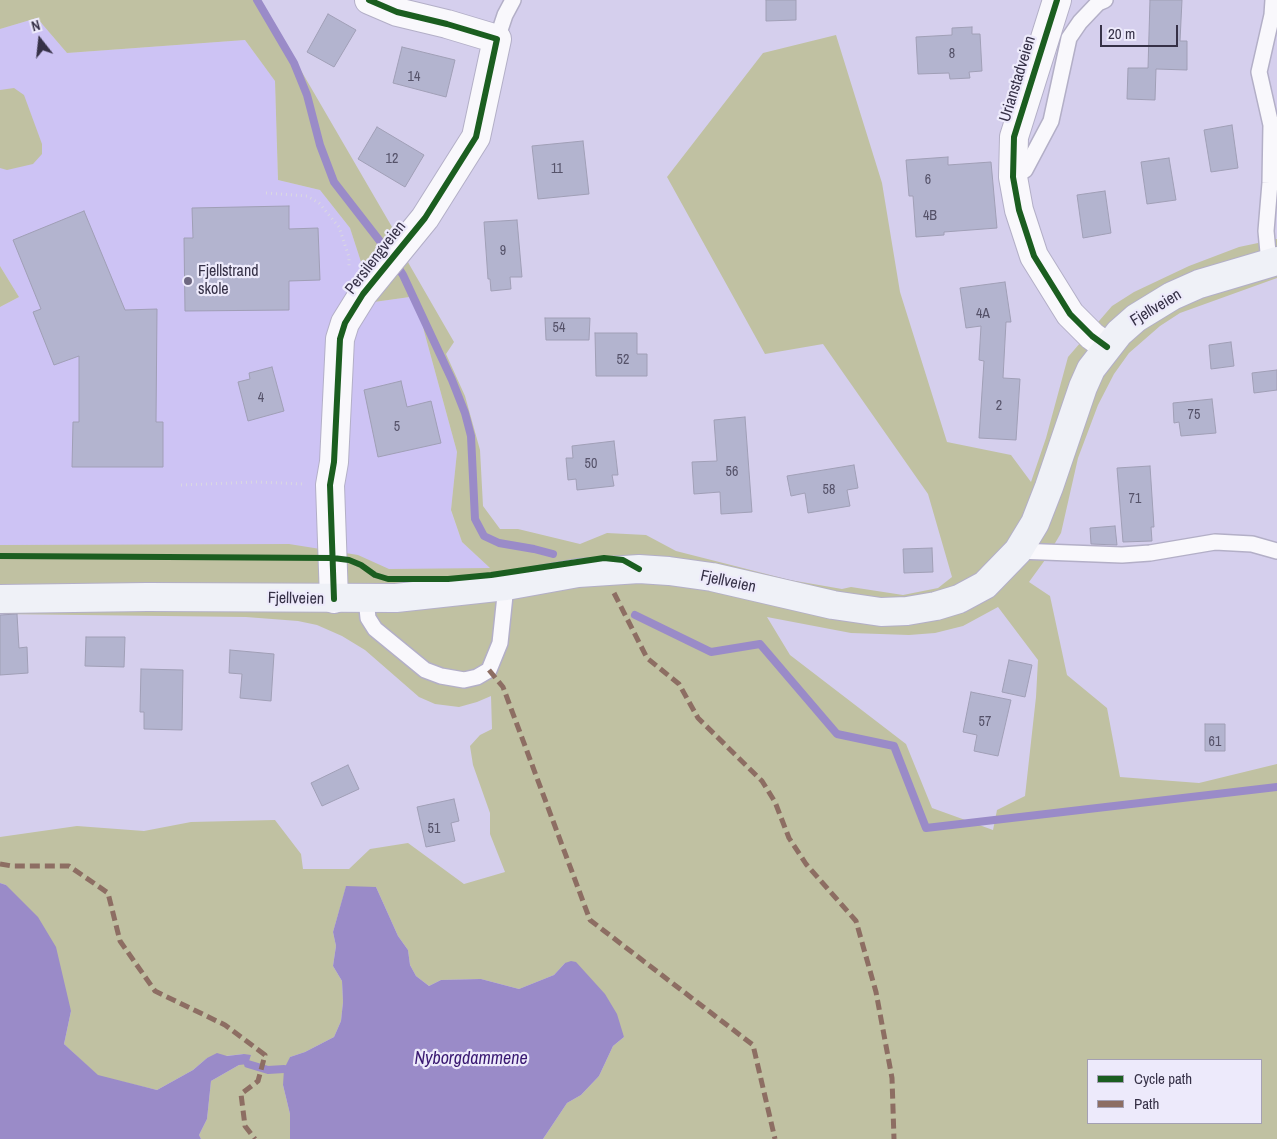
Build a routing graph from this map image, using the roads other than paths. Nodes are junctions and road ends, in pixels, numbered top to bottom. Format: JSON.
{"nodes":[{"id":1,"x":369,"y":0,"type":"edge"},
{"id":2,"x":513,"y":0,"type":"edge"},
{"id":3,"x":1056,"y":0,"type":"edge"},
{"id":4,"x":1105,"y":0,"type":"edge"},
{"id":5,"x":1273,"y":0,"type":"edge"},
{"id":6,"x":497,"y":39,"type":"junction"},
{"id":7,"x":1013,"y":177,"type":"junction"},
{"id":8,"x":1273,"y":262,"type":"edge"},
{"id":9,"x":1108,"y":347,"type":"junction"},
{"id":10,"x":1018,"y":551,"type":"junction"},
{"id":11,"x":1277,"y":551,"type":"edge"},
{"id":12,"x":506,"y":586,"type":"junction"},
{"id":13,"x":0,"y":598,"type":"edge"},
{"id":14,"x":334,"y":599,"type":"junction"},
{"id":15,"x":366,"y":599,"type":"junction"}],
"edges":[{"from":1,"to":6,"type":"street"},
{"from":2,"to":6,"type":"lane","name":"Persilengveien"},
{"from":3,"to":7,"type":"street","name":"Urianstadveien"},
{"from":4,"to":7,"type":"lane"},
{"from":5,"to":8,"type":"lane"},
{"from":6,"to":14,"type":"street","name":"Persilengveien"},
{"from":7,"to":9,"type":"street","name":"Urianstadveien"},
{"from":8,"to":9,"type":"main road","name":"Fjellveien"},
{"from":9,"to":10,"type":"main road","name":"Fjellveien"},
{"from":10,"to":11,"type":"lane"},
{"from":10,"to":12,"type":"main road","name":"Fjellveien"},
{"from":12,"to":15,"type":"main road","name":"Fjellveien"},
{"from":12,"to":15,"type":"lane"},
{"from":13,"to":14,"type":"main road","name":"Fjellveien"},
{"from":14,"to":15,"type":"main road","name":"Fjellveien"}]}
